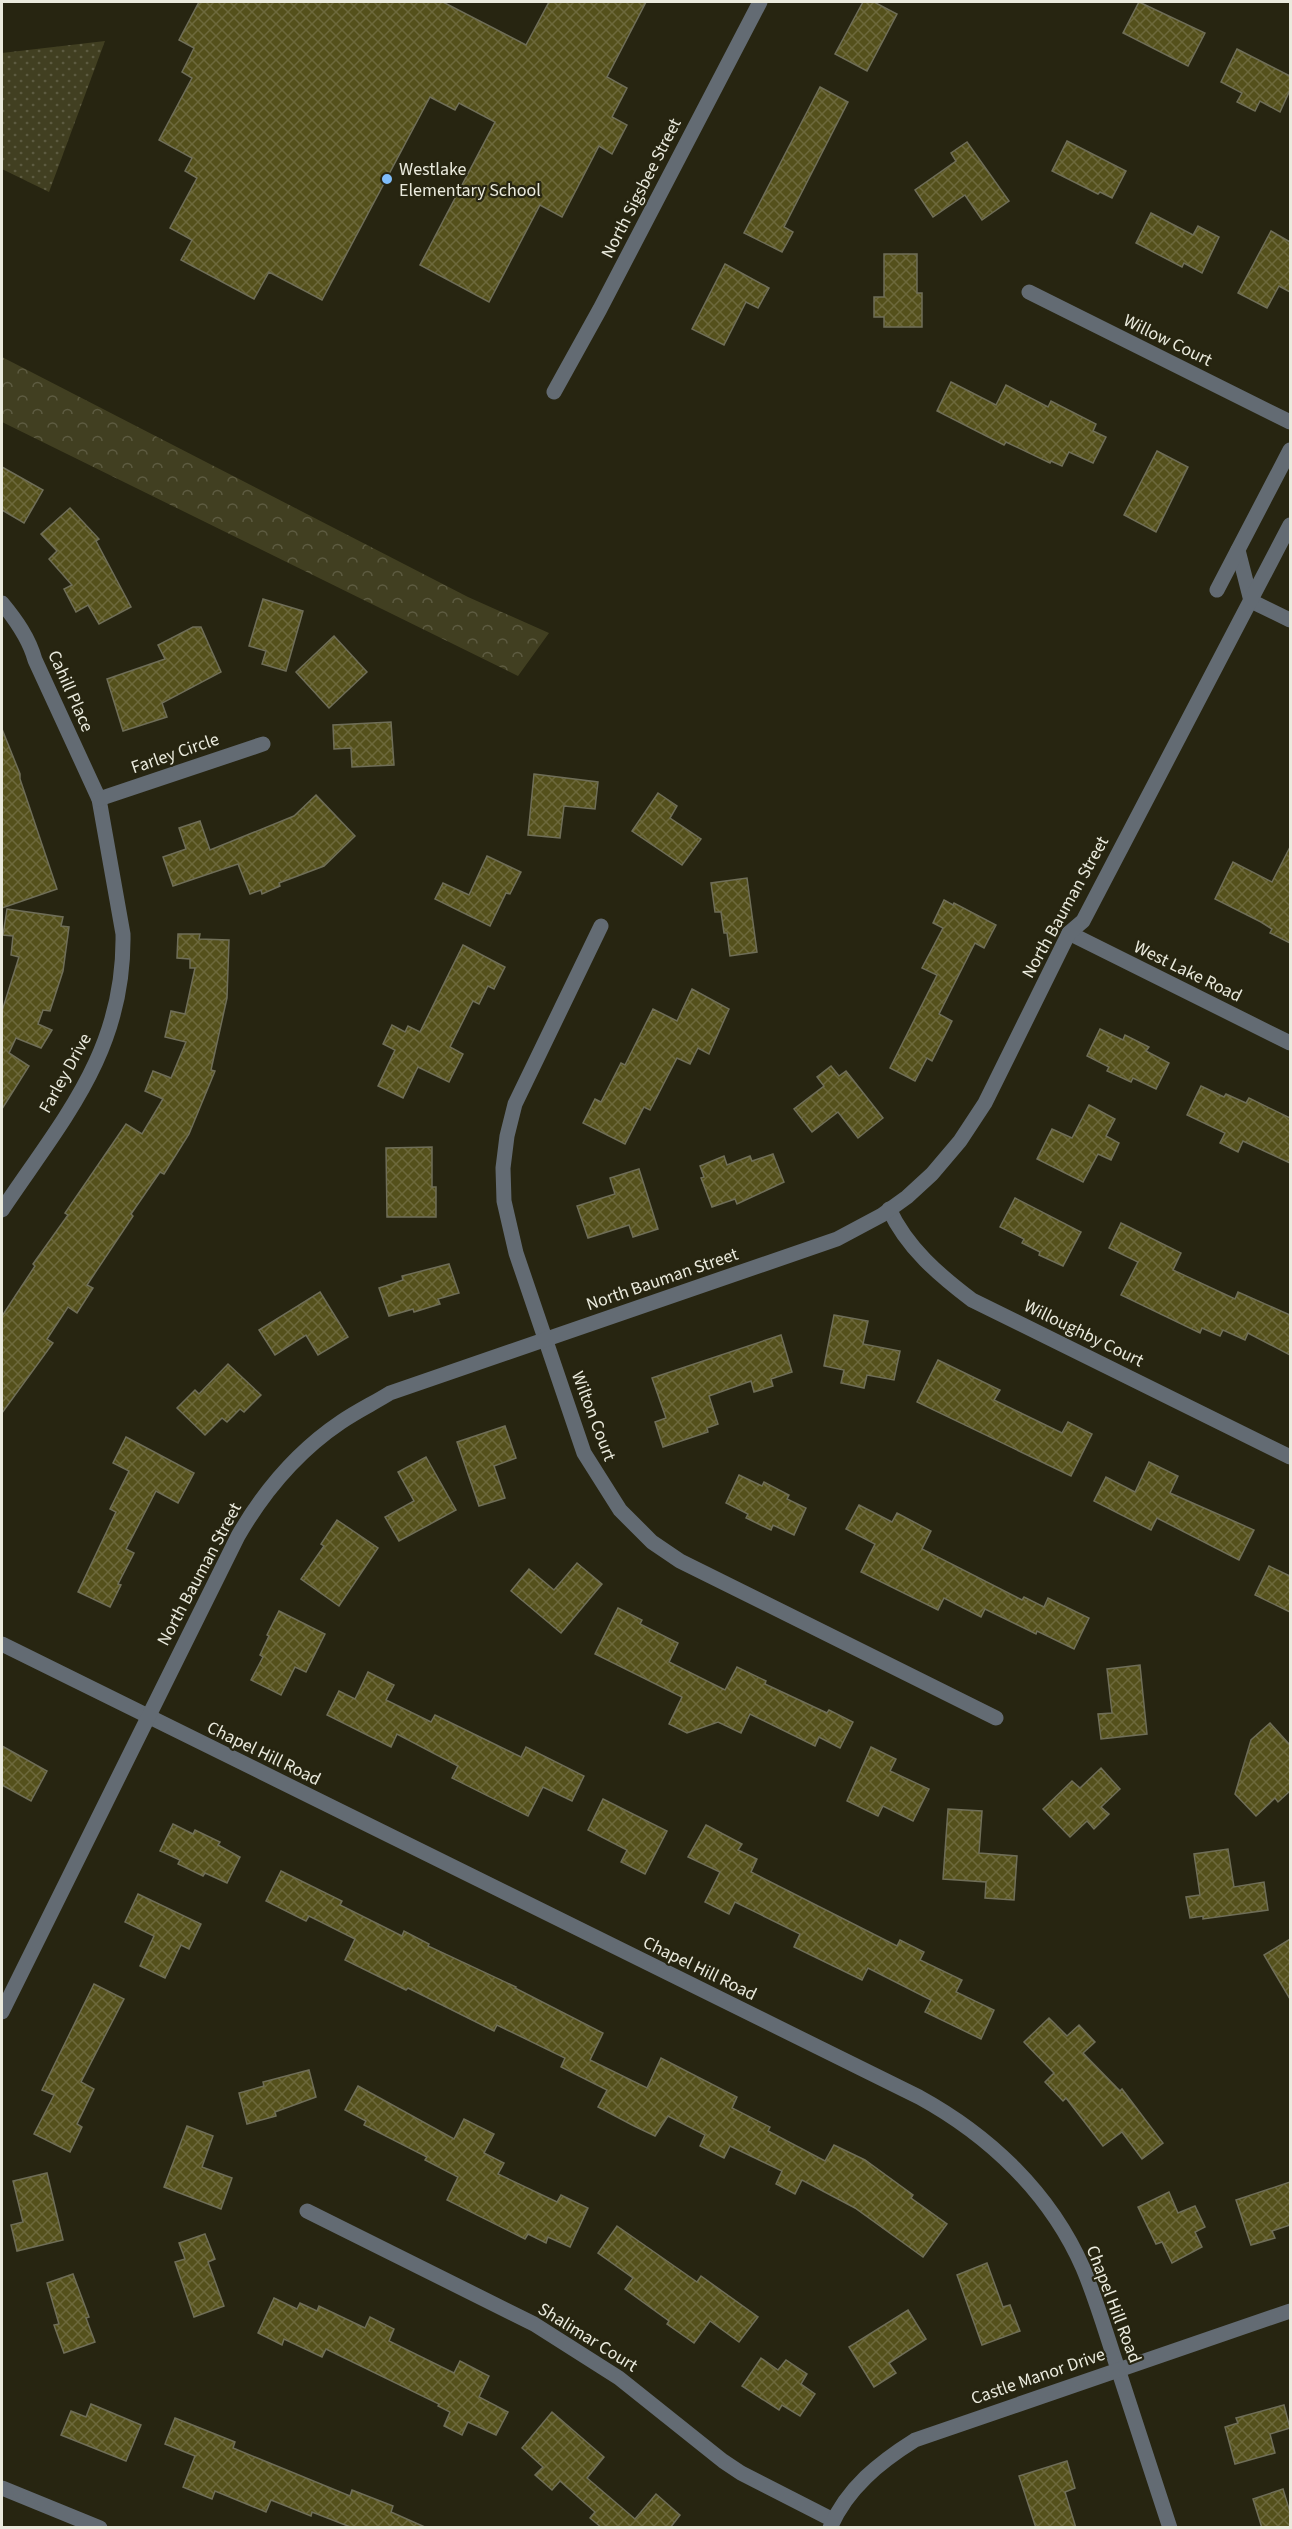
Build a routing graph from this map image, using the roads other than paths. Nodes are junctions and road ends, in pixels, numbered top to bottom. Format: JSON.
{"nodes":[{"id":1,"x":760,"y":2,"type":"edge"},
{"id":2,"x":1029,"y":292,"type":"dead end"},
{"id":3,"x":554,"y":392,"type":"dead end"},
{"id":4,"x":1290,"y":422,"type":"edge"},
{"id":5,"x":1290,"y":450,"type":"edge"},
{"id":6,"x":1290,"y":525,"type":"edge"},
{"id":7,"x":1238,"y":550,"type":"junction"},
{"id":8,"x":1217,"y":590,"type":"dead end"},
{"id":9,"x":1251,"y":601,"type":"junction"},
{"id":10,"x":2,"y":603,"type":"edge"},
{"id":11,"x":1290,"y":620,"type":"edge"},
{"id":12,"x":263,"y":744,"type":"dead end"},
{"id":13,"x":99,"y":799,"type":"junction"},
{"id":14,"x":601,"y":926,"type":"dead end"},
{"id":15,"x":1069,"y":933,"type":"junction"},
{"id":16,"x":1290,"y":1043,"type":"edge"},
{"id":17,"x":890,"y":1209,"type":"junction"},
{"id":18,"x":2,"y":1210,"type":"edge"},
{"id":19,"x":545,"y":1340,"type":"junction"},
{"id":20,"x":1290,"y":1457,"type":"edge"},
{"id":21,"x":2,"y":1644,"type":"edge"},
{"id":22,"x":147,"y":1717,"type":"junction"},
{"id":23,"x":996,"y":1718,"type":"dead end"},
{"id":24,"x":2,"y":2012,"type":"edge"},
{"id":25,"x":307,"y":2211,"type":"dead end"},
{"id":26,"x":1290,"y":2311,"type":"edge"},
{"id":27,"x":1118,"y":2370,"type":"junction"},
{"id":28,"x":2,"y":2488,"type":"edge"},
{"id":29,"x":832,"y":2524,"type":"edge"},
{"id":30,"x":99,"y":2528,"type":"edge"},
{"id":31,"x":1170,"y":2528,"type":"edge"}],
"edges":[{"from":1,"to":3,"type":"street","name":"North Sigsbee Street"},
{"from":2,"to":4,"type":"street","name":"Willow Court"},
{"from":5,"to":7,"type":"street"},
{"from":6,"to":9,"type":"street","name":"North Bauman Street"},
{"from":7,"to":8,"type":"street"},
{"from":7,"to":9,"type":"street"},
{"from":9,"to":11,"type":"street"},
{"from":9,"to":15,"type":"street","name":"North Bauman Street"},
{"from":10,"to":13,"type":"street","name":"Cahill Place"},
{"from":12,"to":13,"type":"street","name":"Farley Circle"},
{"from":13,"to":18,"type":"street","name":"Farley Drive"},
{"from":14,"to":19,"type":"street","name":"Wilton Court"},
{"from":15,"to":16,"type":"street","name":"West Lake Road"},
{"from":15,"to":17,"type":"street","name":"North Bauman Street"},
{"from":17,"to":19,"type":"street","name":"North Bauman Street"},
{"from":17,"to":20,"type":"street","name":"Willoughby Court"},
{"from":19,"to":22,"type":"street","name":"North Bauman Street"},
{"from":19,"to":23,"type":"street","name":"Wilton Court"},
{"from":21,"to":22,"type":"street","name":"Chapel Hill Road"},
{"from":22,"to":24,"type":"street","name":"North Bauman Street"},
{"from":22,"to":27,"type":"street","name":"Chapel Hill Road"},
{"from":25,"to":29,"type":"street","name":"Shalimar Court"},
{"from":26,"to":27,"type":"street","name":"Castle Manor Drive"},
{"from":27,"to":29,"type":"street","name":"Castle Manor Drive"},
{"from":27,"to":31,"type":"street","name":"Chapel Hill Road"},
{"from":28,"to":30,"type":"street"}]}
